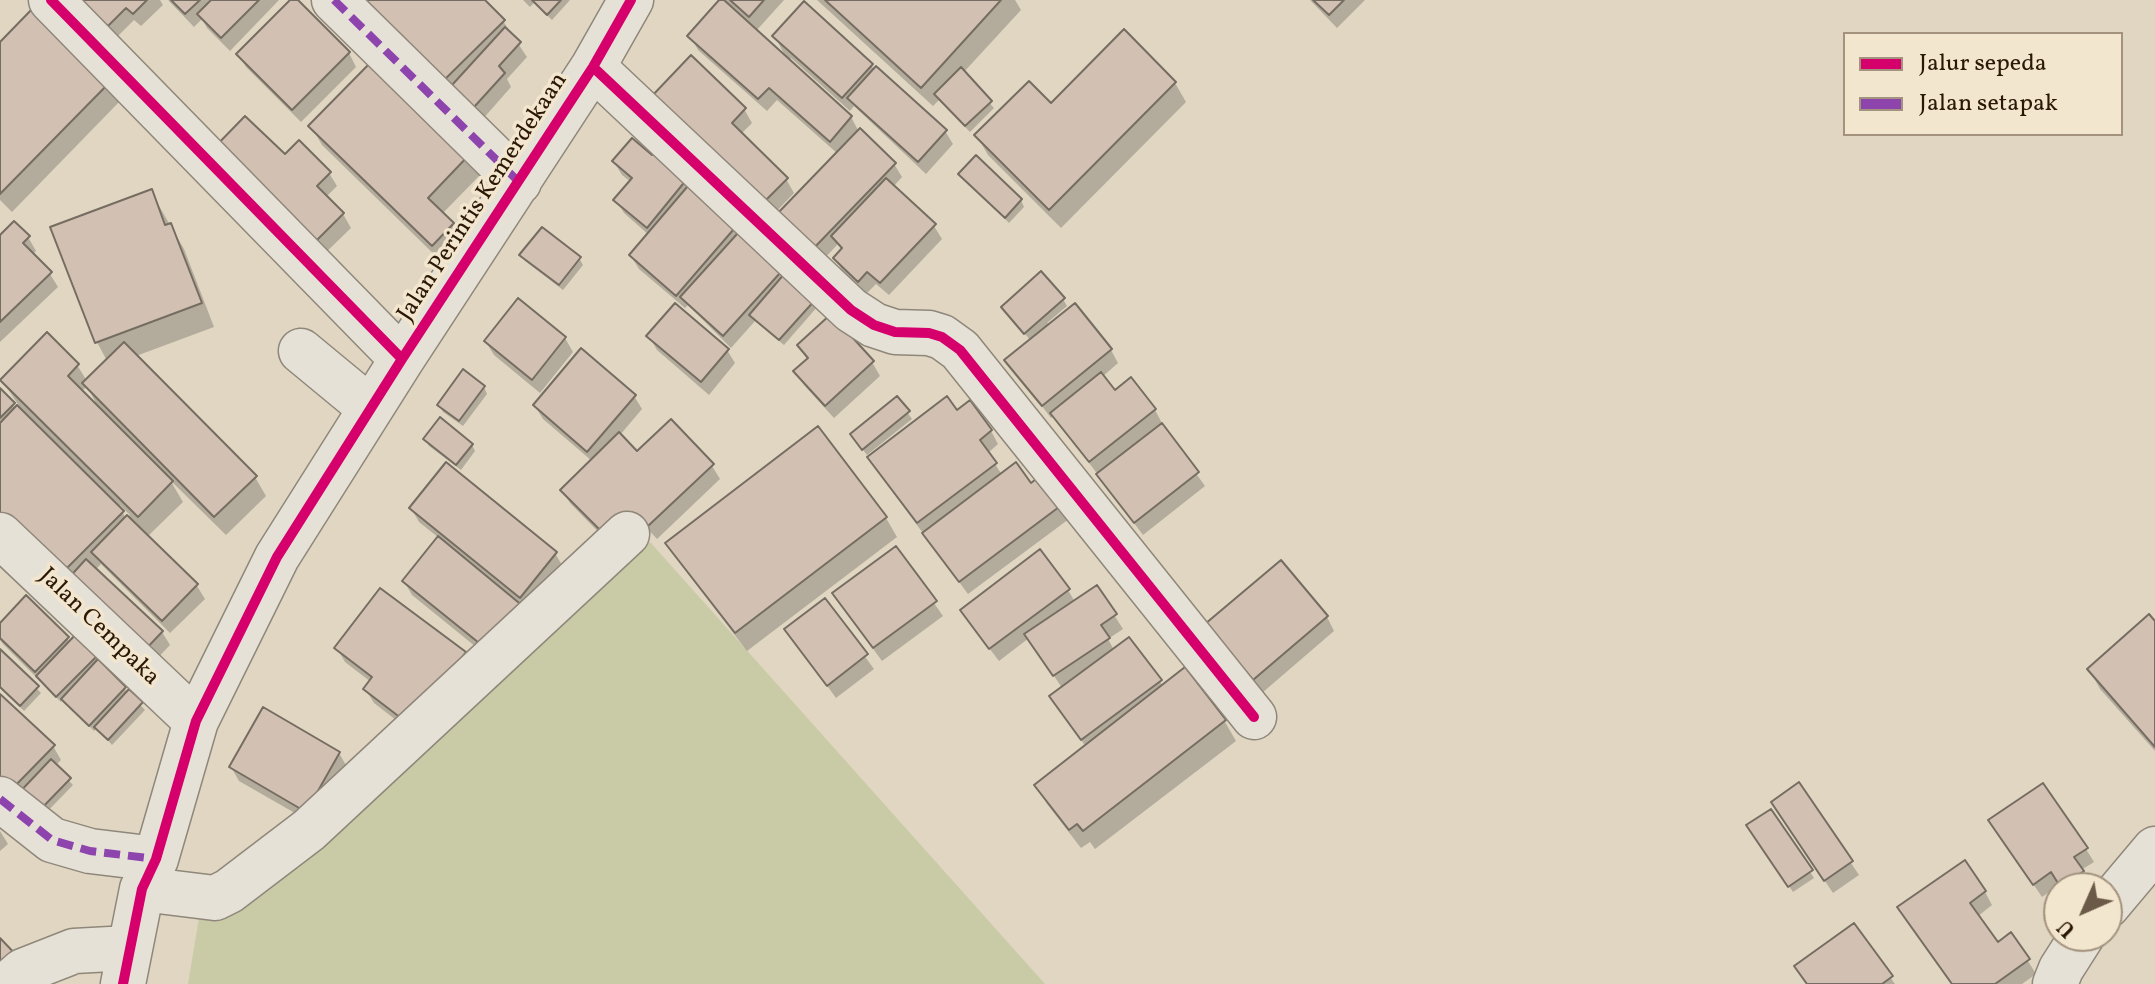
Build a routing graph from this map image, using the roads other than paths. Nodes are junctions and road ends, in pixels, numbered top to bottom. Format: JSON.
{"nodes":[{"id":1,"x":51,"y":0,"type":"edge"},
{"id":2,"x":334,"y":0,"type":"edge"},
{"id":3,"x":631,"y":0,"type":"edge"},
{"id":4,"x":593,"y":67,"type":"junction"},
{"id":5,"x":519,"y":182,"type":"junction"},
{"id":6,"x":301,"y":351,"type":"dead end"},
{"id":7,"x":402,"y":359,"type":"junction"},
{"id":8,"x":370,"y":408,"type":"junction"},
{"id":9,"x":627,"y":534,"type":"dead end"},
{"id":10,"x":0,"y":535,"type":"edge"},
{"id":11,"x":1254,"y":717,"type":"dead end"},
{"id":12,"x":196,"y":721,"type":"junction"},
{"id":13,"x":0,"y":799,"type":"edge"},
{"id":14,"x":2155,"y":849,"type":"edge"},
{"id":15,"x":149,"y":874,"type":"junction"},
{"id":16,"x":2123,"y":887,"type":"edge"},
{"id":17,"x":2072,"y":952,"type":"edge"},
{"id":18,"x":126,"y":966,"type":"edge"},
{"id":19,"x":8,"y":984,"type":"edge"},
{"id":20,"x":2055,"y":984,"type":"edge"}],
"edges":[{"from":1,"to":7,"type":"street"},
{"from":2,"to":5,"type":"street"},
{"from":3,"to":4,"type":"street","name":"Jalan Perintis Kemerdekaan"},
{"from":4,"to":5,"type":"street","name":"Jalan Perintis Kemerdekaan"},
{"from":4,"to":11,"type":"street"},
{"from":5,"to":7,"type":"street","name":"Jalan Perintis Kemerdekaan"},
{"from":6,"to":8,"type":"street"},
{"from":7,"to":8,"type":"street","name":"Jalan Perintis Kemerdekaan"},
{"from":8,"to":12,"type":"street","name":"Jalan Perintis Kemerdekaan"},
{"from":9,"to":15,"type":"street"},
{"from":10,"to":12,"type":"street","name":"Jalan Cempaka"},
{"from":12,"to":15,"type":"street","name":"Jalan Perintis Kemerdekaan"},
{"from":13,"to":15,"type":"street"},
{"from":14,"to":16,"type":"street"},
{"from":15,"to":18,"type":"street","name":"Jalan Perintis Kemerdekaan"},
{"from":17,"to":20,"type":"street"},
{"from":18,"to":19,"type":"street"}]}
